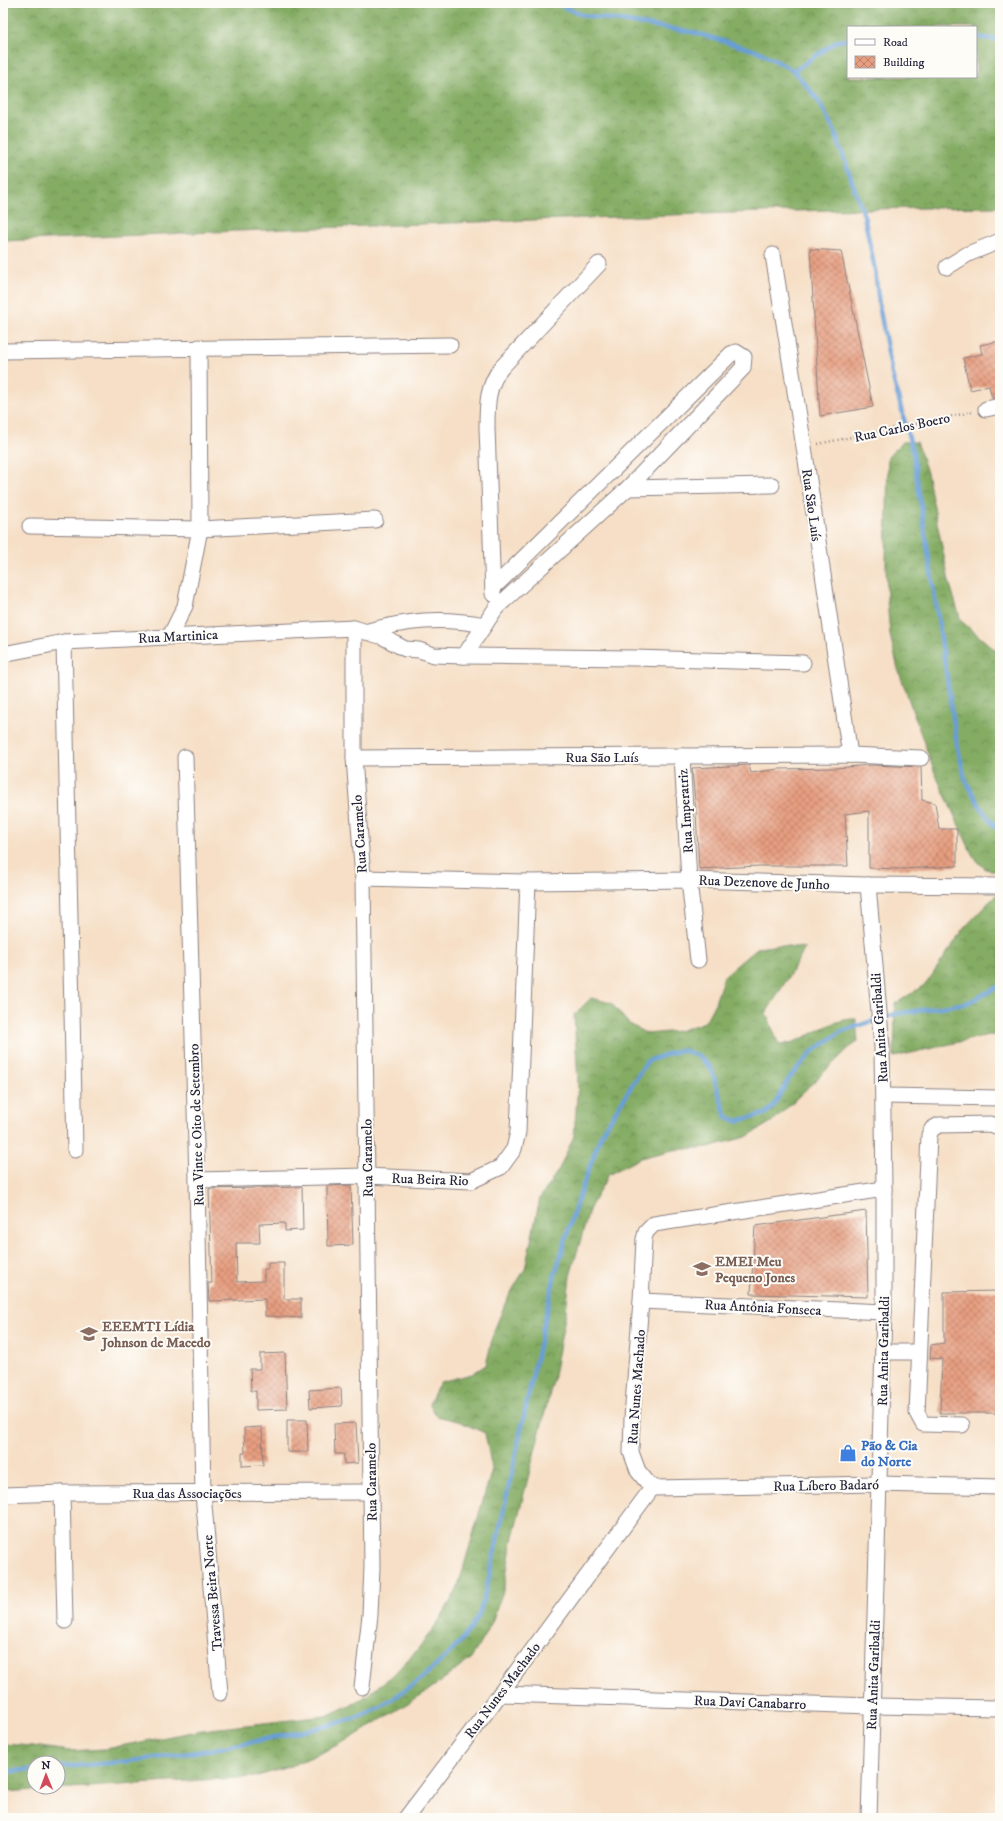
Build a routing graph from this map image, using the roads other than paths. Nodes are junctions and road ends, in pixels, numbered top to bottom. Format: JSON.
{"nodes":[{"id":1,"x":1000,"y":240,"type":"edge"},
{"id":2,"x":772,"y":255,"type":"dead end"},
{"id":3,"x":599,"y":264,"type":"dead end"},
{"id":4,"x":947,"y":267,"type":"dead end"},
{"id":5,"x":450,"y":345,"type":"dead end"},
{"id":6,"x":199,"y":348,"type":"junction"},
{"id":7,"x":3,"y":351,"type":"edge"},
{"id":8,"x":772,"y":485,"type":"dead end"},
{"id":9,"x":628,"y":488,"type":"junction"},
{"id":10,"x":375,"y":520,"type":"dead end"},
{"id":11,"x":30,"y":526,"type":"dead end"},
{"id":12,"x":200,"y":528,"type":"junction"},
{"id":13,"x":493,"y":588,"type":"junction"},
{"id":14,"x":496,"y":608,"type":"junction"},
{"id":15,"x":485,"y":625,"type":"junction"},
{"id":16,"x":359,"y":630,"type":"junction"},
{"id":17,"x":170,"y":636,"type":"junction"},
{"id":18,"x":64,"y":642,"type":"junction"},
{"id":19,"x":3,"y":654,"type":"edge"},
{"id":20,"x":464,"y":656,"type":"junction"},
{"id":21,"x":803,"y":663,"type":"dead end"},
{"id":22,"x":850,"y":755,"type":"junction"},
{"id":23,"x":682,"y":756,"type":"junction"},
{"id":24,"x":185,"y":757,"type":"dead end"},
{"id":25,"x":354,"y":758,"type":"junction"},
{"id":26,"x":921,"y":758,"type":"dead end"},
{"id":27,"x":363,"y":878,"type":"junction"},
{"id":28,"x":690,"y":880,"type":"junction"},
{"id":29,"x":528,"y":882,"type":"junction"},
{"id":30,"x":868,"y":885,"type":"junction"},
{"id":31,"x":1000,"y":886,"type":"edge"},
{"id":32,"x":698,"y":960,"type":"dead end"},
{"id":33,"x":884,"y":1096,"type":"junction"},
{"id":34,"x":1000,"y":1098,"type":"edge"},
{"id":35,"x":1000,"y":1128,"type":"edge"},
{"id":36,"x":74,"y":1150,"type":"dead end"},
{"id":37,"x":367,"y":1176,"type":"junction"},
{"id":38,"x":197,"y":1180,"type":"junction"},
{"id":39,"x":884,"y":1189,"type":"junction"},
{"id":40,"x":642,"y":1301,"type":"junction"},
{"id":41,"x":884,"y":1312,"type":"junction"},
{"id":42,"x":883,"y":1352,"type":"junction"},
{"id":43,"x":919,"y":1352,"type":"junction"},
{"id":44,"x":962,"y":1425,"type":"dead end"},
{"id":45,"x":879,"y":1484,"type":"junction"},
{"id":46,"x":1000,"y":1487,"type":"edge"},
{"id":47,"x":652,"y":1488,"type":"junction"},
{"id":48,"x":371,"y":1492,"type":"junction"},
{"id":49,"x":62,"y":1493,"type":"junction"},
{"id":50,"x":203,"y":1493,"type":"junction"},
{"id":51,"x":3,"y":1495,"type":"edge"},
{"id":52,"x":65,"y":1621,"type":"dead end"},
{"id":53,"x":362,"y":1687,"type":"dead end"},
{"id":54,"x":220,"y":1693,"type":"dead end"},
{"id":55,"x":500,"y":1694,"type":"junction"},
{"id":56,"x":872,"y":1706,"type":"junction"},
{"id":57,"x":1000,"y":1708,"type":"edge"},
{"id":58,"x":406,"y":1818,"type":"edge"},
{"id":59,"x":869,"y":1818,"type":"edge"}],
"edges":[{"from":1,"to":4,"type":"street"},
{"from":2,"to":22,"type":"street","name":"Rua São Luís"},
{"from":3,"to":13,"type":"street"},
{"from":5,"to":6,"type":"street"},
{"from":6,"to":7,"type":"street"},
{"from":6,"to":12,"type":"street"},
{"from":8,"to":9,"type":"street"},
{"from":9,"to":13,"type":"street"},
{"from":9,"to":14,"type":"street"},
{"from":10,"to":12,"type":"street"},
{"from":11,"to":12,"type":"street"},
{"from":12,"to":17,"type":"street"},
{"from":13,"to":14,"type":"street"},
{"from":14,"to":15,"type":"street"},
{"from":15,"to":16,"type":"street"},
{"from":15,"to":20,"type":"street"},
{"from":16,"to":17,"type":"street","name":"Rua Martinica"},
{"from":16,"to":20,"type":"street"},
{"from":16,"to":25,"type":"street","name":"Rua Caramelo"},
{"from":17,"to":18,"type":"street","name":"Rua Martinica"},
{"from":18,"to":19,"type":"street","name":"Rua Martinica"},
{"from":18,"to":36,"type":"street"},
{"from":20,"to":21,"type":"street"},
{"from":22,"to":23,"type":"street","name":"Rua São Luís"},
{"from":22,"to":26,"type":"street","name":"Rua São Luís"},
{"from":23,"to":25,"type":"street","name":"Rua São Luís"},
{"from":23,"to":28,"type":"street","name":"Rua Imperatriz"},
{"from":24,"to":38,"type":"street","name":"Rua Vinte e Oito de Setembro"},
{"from":25,"to":27,"type":"street","name":"Rua Caramelo"},
{"from":27,"to":29,"type":"street","name":"Rua Dezenove de Junho"},
{"from":27,"to":37,"type":"street","name":"Rua Caramelo"},
{"from":28,"to":29,"type":"street","name":"Rua Dezenove de Junho"},
{"from":28,"to":30,"type":"street","name":"Rua Dezenove de Junho"},
{"from":28,"to":32,"type":"street","name":"Rua Imperatriz"},
{"from":29,"to":37,"type":"street","name":"Rua Beira Rio"},
{"from":30,"to":31,"type":"street","name":"Rua Dezenove de Junho"},
{"from":30,"to":33,"type":"street","name":"Rua Anita Garibaldi"},
{"from":33,"to":34,"type":"street"},
{"from":33,"to":39,"type":"street","name":"Rua Anita Garibaldi"},
{"from":35,"to":43,"type":"street"},
{"from":37,"to":38,"type":"street","name":"Rua Beira Rio"},
{"from":37,"to":48,"type":"street","name":"Rua Caramelo"},
{"from":38,"to":50,"type":"street","name":"Rua Vinte e Oito de Setembro"},
{"from":39,"to":40,"type":"street","name":"Rua Nunes Machado"},
{"from":39,"to":41,"type":"street","name":"Rua Anita Garibaldi"},
{"from":40,"to":41,"type":"street","name":"Rua Antônia Fonseca"},
{"from":40,"to":47,"type":"street","name":"Rua Nunes Machado"},
{"from":41,"to":42,"type":"street","name":"Rua Anita Garibaldi"},
{"from":42,"to":43,"type":"street"},
{"from":42,"to":45,"type":"street","name":"Rua Anita Garibaldi"},
{"from":43,"to":44,"type":"street"},
{"from":45,"to":46,"type":"street","name":"Rua Líbero Badaró"},
{"from":45,"to":47,"type":"street","name":"Rua Líbero Badaró"},
{"from":45,"to":56,"type":"street","name":"Rua Anita Garibaldi"},
{"from":47,"to":55,"type":"street","name":"Rua Nunes Machado"},
{"from":48,"to":50,"type":"street","name":"Rua das Associações"},
{"from":48,"to":53,"type":"street","name":"Rua Caramelo"},
{"from":49,"to":50,"type":"street","name":"Rua das Associações"},
{"from":49,"to":51,"type":"street","name":"Rua das Associações"},
{"from":49,"to":52,"type":"street"},
{"from":50,"to":54,"type":"street","name":"Travessa Beira Norte"},
{"from":55,"to":56,"type":"street","name":"Rua Davi Canabarro"},
{"from":55,"to":58,"type":"street","name":"Rua Nunes Machado"},
{"from":56,"to":57,"type":"street","name":"Rua Davi Canabarro"},
{"from":56,"to":59,"type":"street","name":"Rua Anita Garibaldi"}]}
